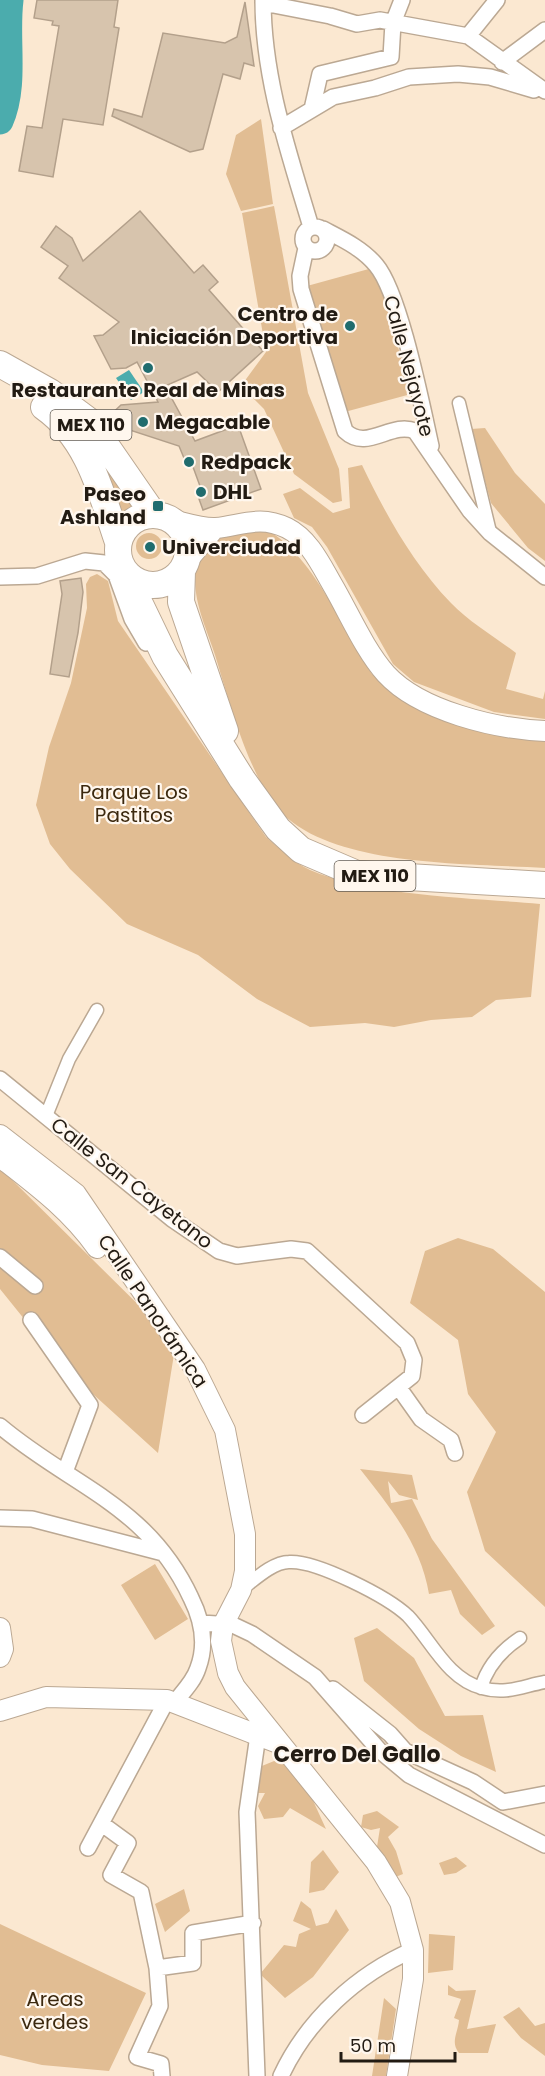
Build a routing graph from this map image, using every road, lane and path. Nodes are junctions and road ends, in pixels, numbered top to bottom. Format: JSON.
{"nodes":[{"id":1,"x":402,"y":0,"type":"edge"},
{"id":2,"x":497,"y":0,"type":"edge"},
{"id":3,"x":263,"y":2,"type":"edge"},
{"id":4,"x":393,"y":23,"type":"junction"},
{"id":5,"x":545,"y":30,"type":"edge"},
{"id":6,"x":468,"y":36,"type":"junction"},
{"id":7,"x":502,"y":62,"type":"junction"},
{"id":8,"x":545,"y":92,"type":"edge"},
{"id":9,"x":312,"y":109,"type":"junction"},
{"id":10,"x":281,"y":128,"type":"junction"},
{"id":11,"x":317,"y":228,"type":"junction"},
{"id":12,"x":306,"y":248,"type":"junction"},
{"id":13,"x":0,"y":364,"type":"edge"},
{"id":14,"x":0,"y":381,"type":"edge"},
{"id":15,"x":459,"y":403,"type":"dead end"},
{"id":16,"x":433,"y":455,"type":"junction"},
{"id":17,"x":163,"y":517,"type":"junction"},
{"id":18,"x":215,"y":528,"type":"junction"},
{"id":19,"x":490,"y":534,"type":"junction"},
{"id":20,"x":118,"y":542,"type":"junction"},
{"id":21,"x":185,"y":566,"type":"junction"},
{"id":22,"x":124,"y":571,"type":"junction"},
{"id":23,"x":545,"y":577,"type":"edge"},
{"id":24,"x":0,"y":578,"type":"edge"},
{"id":25,"x":165,"y":656,"type":"junction"},
{"id":26,"x":545,"y":731,"type":"edge"},
{"id":27,"x":243,"y":780,"type":"junction"},
{"id":28,"x":545,"y":885,"type":"edge"},
{"id":29,"x":97,"y":1010,"type":"dead end"},
{"id":30,"x":0,"y":1079,"type":"edge"},
{"id":31,"x":46,"y":1116,"type":"junction"},
{"id":32,"x":0,"y":1135,"type":"edge"},
{"id":33,"x":0,"y":1157,"type":"edge"},
{"id":34,"x":0,"y":1257,"type":"edge"},
{"id":35,"x":35,"y":1286,"type":"dead end"},
{"id":36,"x":31,"y":1320,"type":"dead end"},
{"id":37,"x":399,"y":1388,"type":"junction"},
{"id":38,"x":363,"y":1415,"type":"dead end"},
{"id":39,"x":0,"y":1426,"type":"edge"},
{"id":40,"x":455,"y":1452,"type":"dead end"},
{"id":41,"x":66,"y":1472,"type":"junction"},
{"id":42,"x":235,"y":1481,"type":"junction"},
{"id":43,"x":0,"y":1518,"type":"edge"},
{"id":44,"x":163,"y":1553,"type":"junction"},
{"id":45,"x":241,"y":1590,"type":"junction"},
{"id":46,"x":201,"y":1623,"type":"junction"},
{"id":47,"x":223,"y":1625,"type":"junction"},
{"id":48,"x":0,"y":1628,"type":"edge"},
{"id":49,"x":520,"y":1638,"type":"dead end"},
{"id":50,"x":0,"y":1658,"type":"edge"},
{"id":51,"x":315,"y":1677,"type":"junction"},
{"id":52,"x":545,"y":1682,"type":"edge"},
{"id":53,"x":481,"y":1688,"type":"junction"},
{"id":54,"x":171,"y":1701,"type":"junction"},
{"id":55,"x":0,"y":1711,"type":"edge"},
{"id":56,"x":258,"y":1735,"type":"junction"},
{"id":57,"x":278,"y":1743,"type":"junction"},
{"id":58,"x":545,"y":1794,"type":"edge"},
{"id":59,"x":102,"y":1824,"type":"junction"},
{"id":60,"x":545,"y":1845,"type":"edge"},
{"id":61,"x":88,"y":1848,"type":"dead end"},
{"id":62,"x":253,"y":1923,"type":"junction"},
{"id":63,"x":413,"y":1950,"type":"junction"},
{"id":64,"x":157,"y":1968,"type":"junction"},
{"id":65,"x":162,"y":2076,"type":"edge"},
{"id":66,"x":257,"y":2076,"type":"edge"},
{"id":67,"x":281,"y":2076,"type":"edge"},
{"id":68,"x":397,"y":2076,"type":"edge"}],
"edges":[{"from":1,"to":4,"type":"street"},
{"from":2,"to":6,"type":"street"},
{"from":3,"to":4,"type":"street"},
{"from":3,"to":10,"type":"street"},
{"from":4,"to":6,"type":"street"},
{"from":4,"to":9,"type":"street"},
{"from":5,"to":7,"type":"street"},
{"from":6,"to":7,"type":"street"},
{"from":7,"to":8,"type":"street"},
{"from":8,"to":9,"type":"street"},
{"from":9,"to":10,"type":"street"},
{"from":10,"to":11,"type":"street"},
{"from":11,"to":12,"type":"street"},
{"from":11,"to":12,"type":"street"},
{"from":11,"to":16,"type":"street","name":"Calle Nejayote"},
{"from":12,"to":16,"type":"street","name":"Calle Nejayote"},
{"from":13,"to":17,"type":"main road","number":"MEX 110"},
{"from":14,"to":20,"type":"main road","number":"MEX 110"},
{"from":15,"to":19,"type":"street","name":"Calle Nejayote"},
{"from":16,"to":19,"type":"street"},
{"from":17,"to":18,"type":"street"},
{"from":17,"to":20,"type":"main road"},
{"from":17,"to":21,"type":"main road","number":"MEX 110"},
{"from":18,"to":21,"type":"street"},
{"from":18,"to":26,"type":"street"},
{"from":19,"to":23,"type":"street"},
{"from":20,"to":22,"type":"main road","number":"MEX 110"},
{"from":21,"to":22,"type":"main road"},
{"from":21,"to":27,"type":"main road","number":"MEX 110"},
{"from":22,"to":25,"type":"main road","number":"MEX 110"},
{"from":24,"to":25,"type":"street"},
{"from":25,"to":27,"type":"main road","number":"MEX 110"},
{"from":27,"to":28,"type":"main road","number":"MEX 110"},
{"from":29,"to":31,"type":"street"},
{"from":30,"to":31,"type":"street","name":"Calle San Cayetano"},
{"from":31,"to":37,"type":"street","name":"Calle San Cayetano"},
{"from":32,"to":42,"type":"street","name":"Calle Panorámica"},
{"from":33,"to":42,"type":"street","name":"Calle Panorámica"},
{"from":34,"to":35,"type":"street"},
{"from":36,"to":41,"type":"street"},
{"from":37,"to":38,"type":"street"},
{"from":37,"to":40,"type":"street"},
{"from":39,"to":41,"type":"street"},
{"from":41,"to":44,"type":"street"},
{"from":42,"to":45,"type":"street"},
{"from":43,"to":44,"type":"street"},
{"from":44,"to":46,"type":"street"},
{"from":45,"to":47,"type":"street"},
{"from":45,"to":53,"type":"street"},
{"from":46,"to":47,"type":"street"},
{"from":46,"to":54,"type":"street"},
{"from":47,"to":51,"type":"street"},
{"from":47,"to":57,"type":"street"},
{"from":48,"to":50,"type":"street"},
{"from":49,"to":53,"type":"street"},
{"from":51,"to":58,"type":"street"},
{"from":51,"to":60,"type":"street"},
{"from":52,"to":53,"type":"street"},
{"from":54,"to":55,"type":"street"},
{"from":54,"to":56,"type":"street"},
{"from":54,"to":59,"type":"street"},
{"from":56,"to":57,"type":"street"},
{"from":56,"to":62,"type":"street"},
{"from":57,"to":63,"type":"street"},
{"from":59,"to":61,"type":"street"},
{"from":59,"to":64,"type":"street"},
{"from":62,"to":64,"type":"street"},
{"from":62,"to":66,"type":"street"},
{"from":63,"to":67,"type":"street"},
{"from":63,"to":68,"type":"street"},
{"from":64,"to":65,"type":"street"}]}
